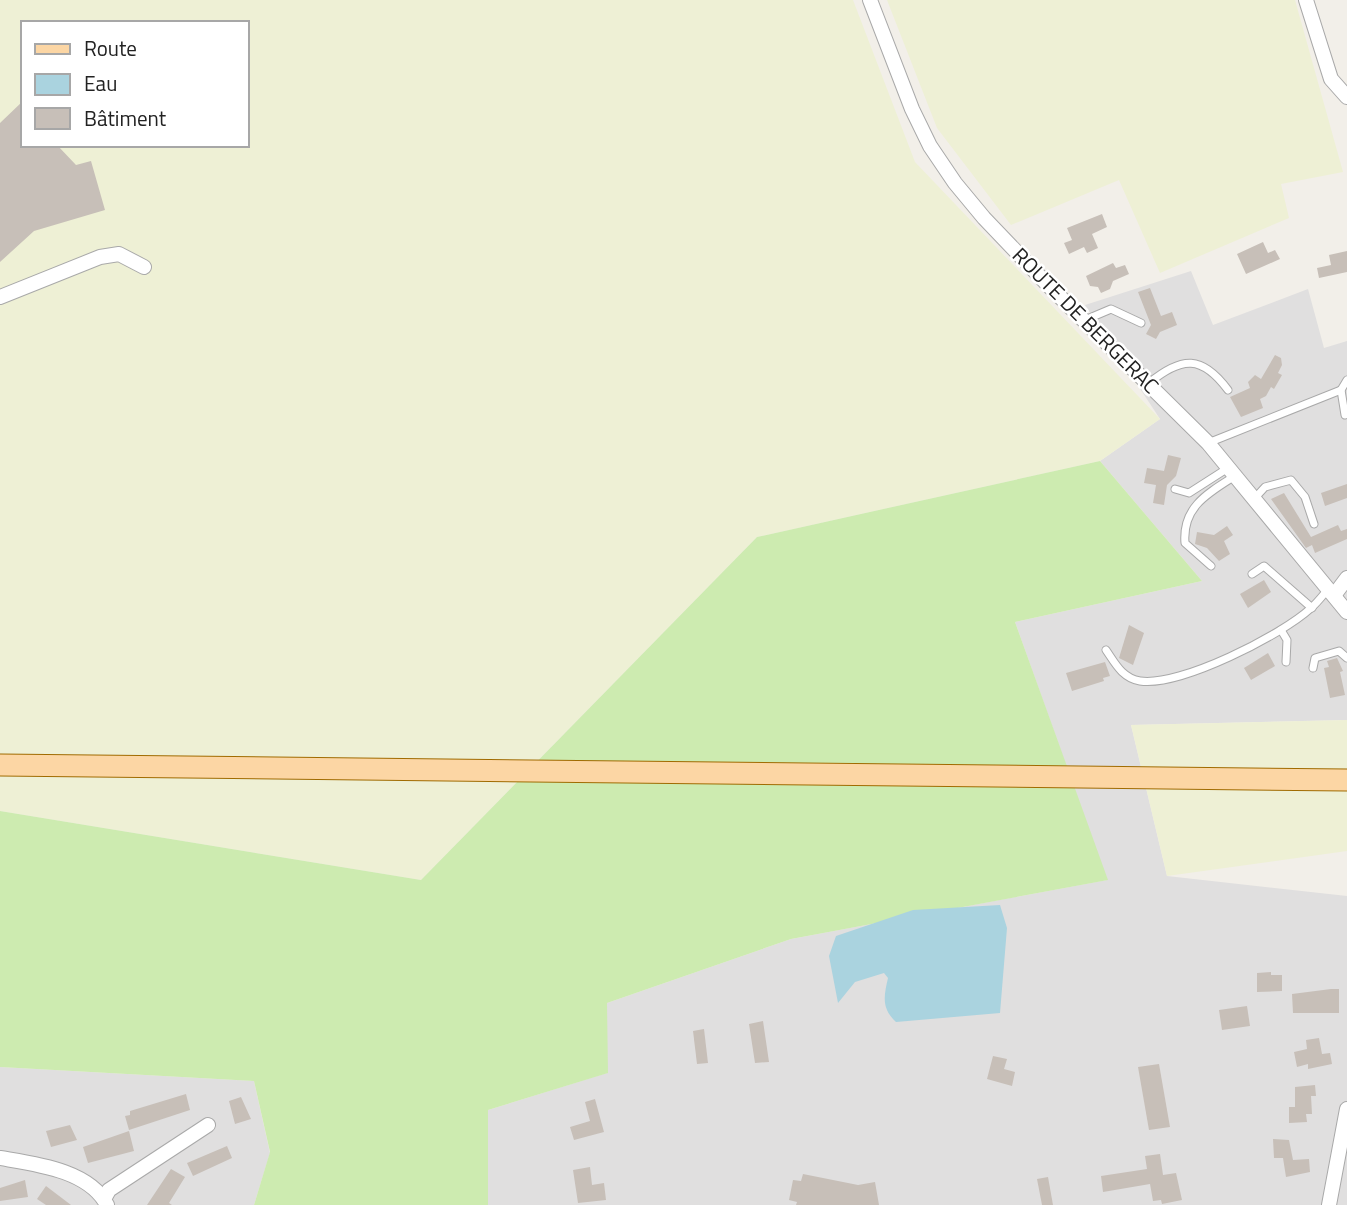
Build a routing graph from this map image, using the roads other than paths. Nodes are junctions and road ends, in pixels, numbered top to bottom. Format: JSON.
{"nodes":[{"id":1,"x":870,"y":0,"type":"edge"},
{"id":2,"x":1306,"y":0,"type":"edge"},
{"id":3,"x":1347,"y":97,"type":"edge"},
{"id":4,"x":144,"y":267,"type":"dead end"},
{"id":5,"x":0,"y":297,"type":"edge"},
{"id":6,"x":1085,"y":320,"type":"junction"},
{"id":7,"x":1141,"y":323,"type":"dead end"},
{"id":8,"x":1347,"y":380,"type":"edge"},
{"id":9,"x":1149,"y":383,"type":"junction"},
{"id":10,"x":1228,"y":390,"type":"dead end"},
{"id":11,"x":1341,"y":390,"type":"junction"},
{"id":12,"x":1345,"y":415,"type":"dead end"},
{"id":13,"x":1208,"y":443,"type":"junction"},
{"id":14,"x":1232,"y":472,"type":"junction"},
{"id":15,"x":1175,"y":489,"type":"dead end"},
{"id":16,"x":1253,"y":499,"type":"junction"},
{"id":17,"x":1314,"y":524,"type":"dead end"},
{"id":18,"x":1211,"y":566,"type":"dead end"},
{"id":19,"x":1252,"y":574,"type":"dead end"},
{"id":20,"x":1347,"y":578,"type":"edge"},
{"id":21,"x":1340,"y":599,"type":"edge"},
{"id":22,"x":1312,"y":608,"type":"junction"},
{"id":23,"x":1281,"y":630,"type":"junction"},
{"id":24,"x":1106,"y":650,"type":"dead end"},
{"id":25,"x":1347,"y":658,"type":"edge"},
{"id":26,"x":1286,"y":662,"type":"dead end"},
{"id":27,"x":1313,"y":668,"type":"dead end"},
{"id":28,"x":0,"y":765,"type":"edge"},
{"id":29,"x":1347,"y":769,"type":"edge"},
{"id":30,"x":1277,"y":777,"type":"junction"},
{"id":31,"x":1347,"y":780,"type":"edge"},
{"id":32,"x":1347,"y":1109,"type":"edge"},
{"id":33,"x":208,"y":1125,"type":"dead end"},
{"id":34,"x":0,"y":1158,"type":"edge"},
{"id":35,"x":106,"y":1202,"type":"edge"},
{"id":36,"x":1329,"y":1205,"type":"edge"}],
"edges":[{"from":1,"to":6,"type":"street","name":"ROUTE DE BERGERAC"},
{"from":2,"to":3,"type":"street"},
{"from":4,"to":5,"type":"street"},
{"from":6,"to":7,"type":"lane"},
{"from":6,"to":9,"type":"street","name":"ROUTE DE BERGERAC"},
{"from":8,"to":11,"type":"lane"},
{"from":9,"to":10,"type":"lane"},
{"from":9,"to":13,"type":"street","name":"ROUTE DE BERGERAC"},
{"from":11,"to":12,"type":"lane"},
{"from":11,"to":13,"type":"lane"},
{"from":13,"to":14,"type":"street","name":"ROUTE DE BERGERAC"},
{"from":14,"to":15,"type":"lane"},
{"from":14,"to":16,"type":"street","name":"ROUTE DE BERGERAC"},
{"from":14,"to":18,"type":"lane"},
{"from":16,"to":17,"type":"lane"},
{"from":16,"to":21,"type":"street","name":"ROUTE DE BERGERAC"},
{"from":19,"to":22,"type":"lane"},
{"from":20,"to":21,"type":"street"},
{"from":21,"to":22,"type":"lane"},
{"from":22,"to":23,"type":"lane"},
{"from":23,"to":24,"type":"lane"},
{"from":23,"to":26,"type":"lane"},
{"from":25,"to":27,"type":"lane"},
{"from":28,"to":30,"type":"main road"},
{"from":29,"to":30,"type":"main road"},
{"from":30,"to":31,"type":"main road"},
{"from":32,"to":36,"type":"street"},
{"from":33,"to":35,"type":"street"},
{"from":34,"to":35,"type":"street"}]}
